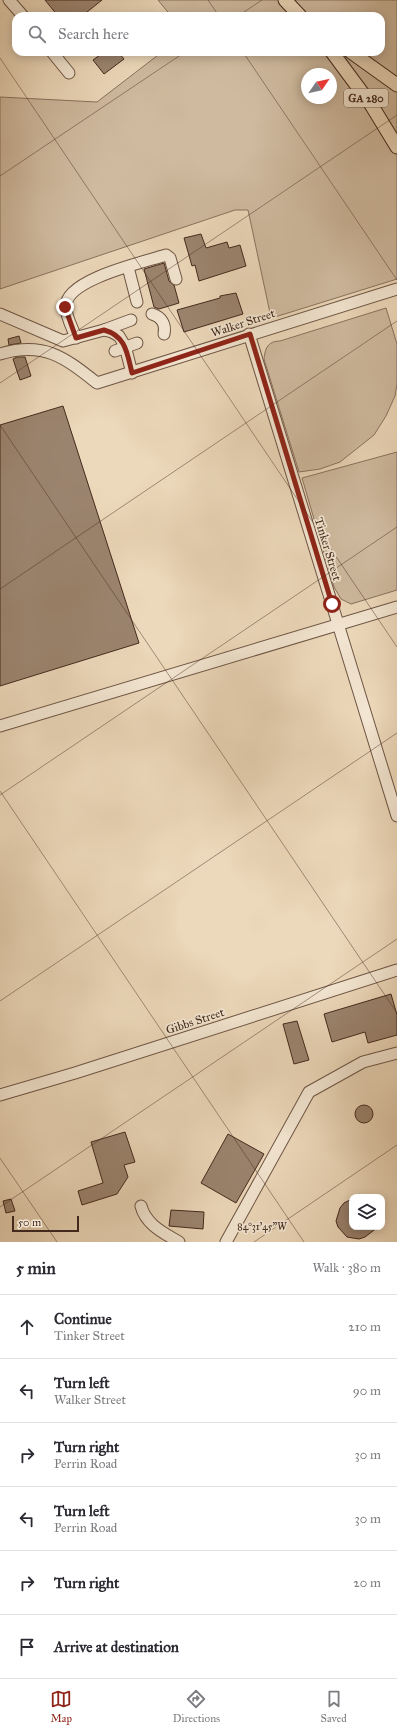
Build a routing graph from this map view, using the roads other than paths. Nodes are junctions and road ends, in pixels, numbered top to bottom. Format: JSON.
{"nodes":[{"id":1,"x":9,"y":0,"type":"edge"},
{"id":2,"x":285,"y":0,"type":"edge"},
{"id":3,"x":20,"y":12,"type":"edge"},
{"id":4,"x":296,"y":12,"type":"edge"},
{"id":5,"x":55,"y":56,"type":"edge"},
{"id":6,"x":335,"y":56,"type":"edge"},
{"id":7,"x":356,"y":56,"type":"edge"},
{"id":8,"x":69,"y":73,"type":"dead end"},
{"id":9,"x":397,"y":86,"type":"edge"},
{"id":10,"x":397,"y":147,"type":"edge"},
{"id":11,"x":128,"y":267,"type":"junction"},
{"id":12,"x":176,"y":279,"type":"dead end"},
{"id":13,"x":397,"y":289,"type":"edge"},
{"id":14,"x":137,"y":302,"type":"dead end"},
{"id":15,"x":0,"y":314,"type":"edge"},
{"id":16,"x":152,"y":314,"type":"dead end"},
{"id":17,"x":131,"y":320,"type":"dead end"},
{"id":18,"x":104,"y":330,"type":"junction"},
{"id":19,"x":164,"y":334,"type":"dead end"},
{"id":20,"x":250,"y":334,"type":"junction"},
{"id":21,"x":76,"y":338,"type":"junction"},
{"id":22,"x":137,"y":343,"type":"dead end"},
{"id":23,"x":120,"y":349,"type":"junction"},
{"id":24,"x":0,"y":354,"type":"edge"},
{"id":25,"x":132,"y":373,"type":"junction"},
{"id":26,"x":397,"y":606,"type":"edge"},
{"id":27,"x":338,"y":624,"type":"junction"},
{"id":28,"x":0,"y":726,"type":"edge"},
{"id":29,"x":397,"y":816,"type":"edge"},
{"id":30,"x":397,"y":970,"type":"edge"},
{"id":31,"x":397,"y":1053,"type":"edge"},
{"id":32,"x":0,"y":1095,"type":"edge"},
{"id":33,"x":141,"y":1206,"type":"dead end"},
{"id":34,"x":179,"y":1242,"type":"edge"},
{"id":35,"x":226,"y":1242,"type":"edge"}],
"edges":[{"from":1,"to":3,"type":"street"},
{"from":2,"to":4,"type":"main road"},
{"from":5,"to":8,"type":"street"},
{"from":6,"to":10,"type":"main road","number":"GA 280"},
{"from":7,"to":9,"type":"main road"},
{"from":11,"to":12,"type":"street"},
{"from":11,"to":14,"type":"street"},
{"from":11,"to":21,"type":"street"},
{"from":13,"to":20,"type":"street","name":"Walker Street"},
{"from":15,"to":21,"type":"street"},
{"from":16,"to":19,"type":"street"},
{"from":17,"to":18,"type":"street"},
{"from":18,"to":21,"type":"street"},
{"from":18,"to":23,"type":"street"},
{"from":20,"to":25,"type":"street","name":"Walker Street"},
{"from":20,"to":27,"type":"street","name":"Tinker Street"},
{"from":22,"to":23,"type":"street"},
{"from":23,"to":25,"type":"street"},
{"from":24,"to":25,"type":"street","name":"Walker Street"},
{"from":26,"to":27,"type":"street"},
{"from":27,"to":28,"type":"street"},
{"from":27,"to":29,"type":"street","name":"Tinker Street"},
{"from":30,"to":32,"type":"street","name":"Gibbs Street"},
{"from":31,"to":35,"type":"street"},
{"from":33,"to":34,"type":"street"}]}
